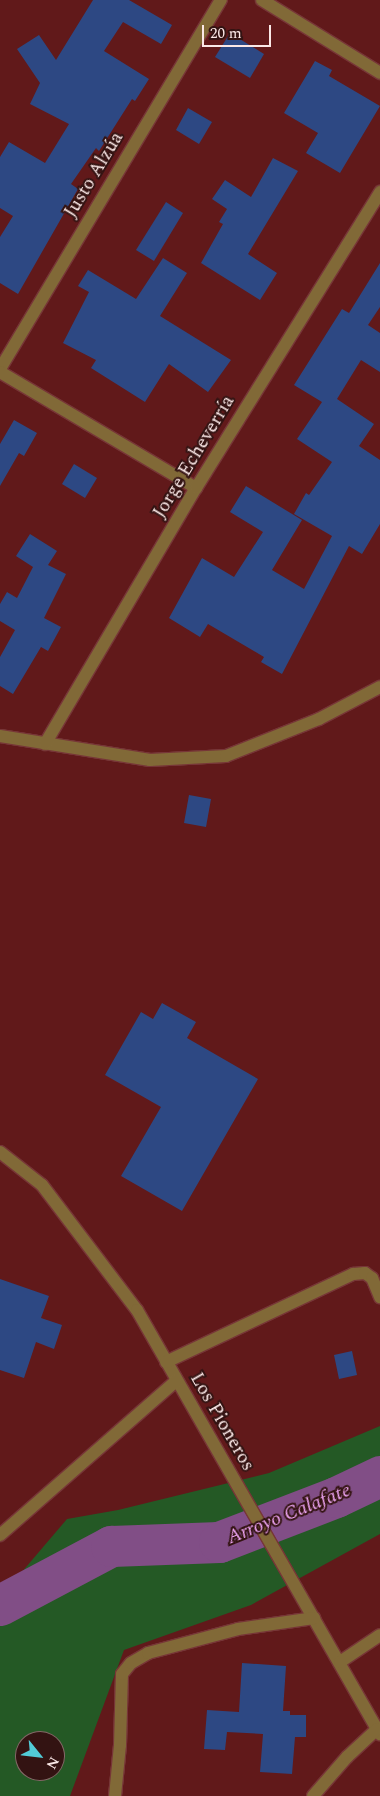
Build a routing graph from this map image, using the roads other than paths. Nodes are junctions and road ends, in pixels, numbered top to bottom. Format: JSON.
{"nodes":[{"id":1,"x":221,"y":0,"type":"edge"},
{"id":2,"x":262,"y":0,"type":"edge"},
{"id":3,"x":380,"y":73,"type":"edge"},
{"id":4,"x":380,"y":192,"type":"edge"},
{"id":5,"x":0,"y":371,"type":"edge"},
{"id":6,"x":196,"y":488,"type":"junction"},
{"id":7,"x":380,"y":687,"type":"edge"},
{"id":8,"x":0,"y":736,"type":"edge"},
{"id":9,"x":45,"y":744,"type":"junction"},
{"id":10,"x":0,"y":1152,"type":"edge"},
{"id":11,"x":380,"y":1297,"type":"edge"},
{"id":12,"x":166,"y":1362,"type":"junction"},
{"id":13,"x":176,"y":1380,"type":"junction"},
{"id":14,"x":0,"y":1535,"type":"edge"},
{"id":15,"x":314,"y":1618,"type":"junction"},
{"id":16,"x":380,"y":1635,"type":"edge"},
{"id":17,"x":340,"y":1662,"type":"junction"},
{"id":18,"x":378,"y":1731,"type":"edge"},
{"id":19,"x":115,"y":1796,"type":"edge"},
{"id":20,"x":313,"y":1796,"type":"edge"}],
"edges":[{"from":1,"to":5,"type":"street","name":"Justo Alzúa"},
{"from":2,"to":3,"type":"street"},
{"from":4,"to":6,"type":"street","name":"Jorge Echeverría"},
{"from":5,"to":6,"type":"street"},
{"from":6,"to":9,"type":"street","name":"Jorge Echeverría"},
{"from":7,"to":9,"type":"street"},
{"from":8,"to":9,"type":"street"},
{"from":10,"to":12,"type":"street","name":"Los Pioneros"},
{"from":11,"to":12,"type":"street"},
{"from":12,"to":13,"type":"street","name":"Los Pioneros"},
{"from":13,"to":14,"type":"street"},
{"from":13,"to":15,"type":"street","name":"Los Pioneros"},
{"from":15,"to":17,"type":"street","name":"Los Pioneros"},
{"from":15,"to":19,"type":"street"},
{"from":16,"to":17,"type":"street"},
{"from":17,"to":18,"type":"street","name":"Los Pioneros"},
{"from":18,"to":20,"type":"street"}]}
